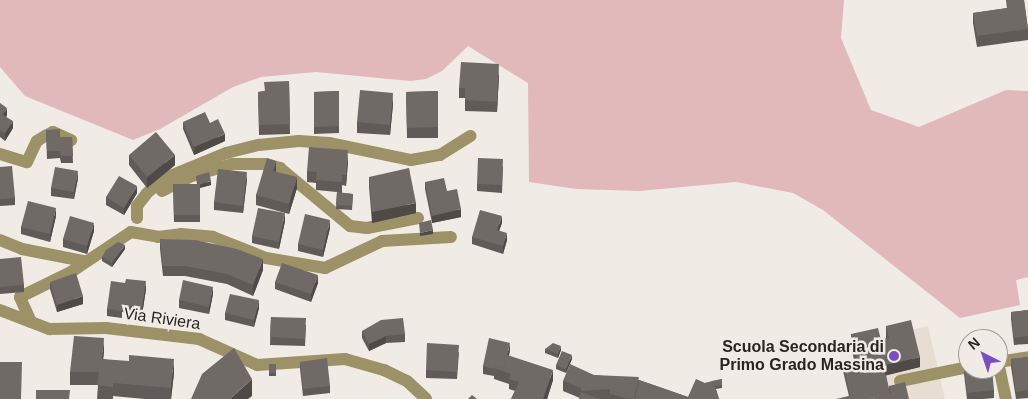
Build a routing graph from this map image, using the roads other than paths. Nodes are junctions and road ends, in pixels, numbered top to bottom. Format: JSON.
{"nodes":[{"id":1,"x":470,"y":136,"type":"dead end"},
{"id":2,"x":71,"y":140,"type":"edge"},
{"id":3,"x":0,"y":154,"type":"edge"},
{"id":4,"x":137,"y":218,"type":"junction"},
{"id":5,"x":418,"y":218,"type":"dead end"},
{"id":6,"x":131,"y":232,"type":"junction"},
{"id":7,"x":451,"y":236,"type":"dead end"},
{"id":8,"x":0,"y":240,"type":"edge"},
{"id":9,"x":84,"y":260,"type":"junction"},
{"id":10,"x":0,"y":310,"type":"edge"},
{"id":11,"x":30,"y":322,"type":"junction"},
{"id":12,"x":1028,"y":358,"type":"edge"},
{"id":13,"x":1008,"y":361,"type":"edge"},
{"id":14,"x":958,"y":369,"type":"edge"},
{"id":15,"x":1002,"y":379,"type":"edge"},
{"id":16,"x":900,"y":381,"type":"edge"},
{"id":17,"x":426,"y":399,"type":"edge"},
{"id":18,"x":1006,"y":399,"type":"edge"}],
"edges":[{"from":1,"to":4,"type":"street"},
{"from":2,"to":3,"type":"street"},
{"from":4,"to":5,"type":"street"},
{"from":4,"to":6,"type":"street"},
{"from":6,"to":7,"type":"street"},
{"from":6,"to":9,"type":"street"},
{"from":8,"to":9,"type":"street"},
{"from":9,"to":11,"type":"street"},
{"from":10,"to":11,"type":"street","name":"Via Riviera"},
{"from":11,"to":17,"type":"street","name":"Via Riviera"},
{"from":12,"to":13,"type":"street"},
{"from":14,"to":16,"type":"street"},
{"from":15,"to":18,"type":"street"}]}
